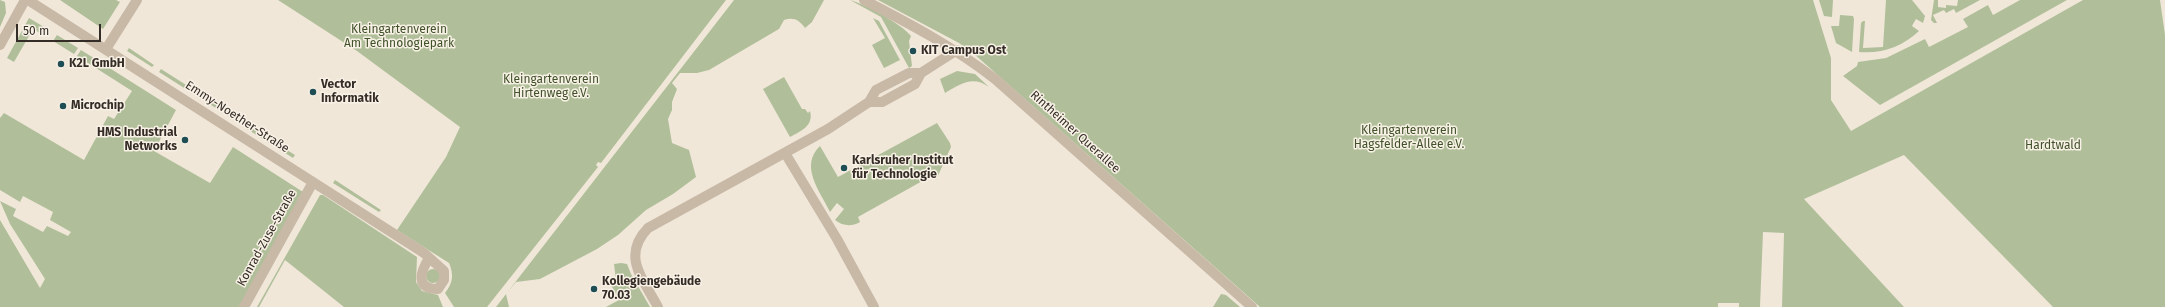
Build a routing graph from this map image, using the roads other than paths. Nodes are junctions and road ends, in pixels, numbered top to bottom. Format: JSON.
{"nodes":[{"id":1,"x":25,"y":0,"type":"edge"},
{"id":2,"x":28,"y":0,"type":"edge"},
{"id":3,"x":137,"y":0,"type":"edge"},
{"id":4,"x":864,"y":0,"type":"edge"},
{"id":5,"x":0,"y":45,"type":"edge"},
{"id":6,"x":106,"y":49,"type":"junction"},
{"id":7,"x":957,"y":50,"type":"junction"},
{"id":8,"x":785,"y":153,"type":"junction"},
{"id":9,"x":313,"y":182,"type":"junction"},
{"id":10,"x":429,"y":258,"type":"dead end"},
{"id":11,"x":244,"y":307,"type":"edge"},
{"id":12,"x":658,"y":307,"type":"edge"},
{"id":13,"x":874,"y":307,"type":"edge"},
{"id":14,"x":1252,"y":307,"type":"edge"}],
"edges":[{"from":1,"to":5,"type":"street"},
{"from":2,"to":6,"type":"street","name":"Emmy-Noether-Straße"},
{"from":3,"to":6,"type":"street"},
{"from":4,"to":7,"type":"street","name":"Rintheimer Querallee"},
{"from":6,"to":9,"type":"street","name":"Emmy-Noether-Straße"},
{"from":7,"to":8,"type":"street"},
{"from":7,"to":14,"type":"street","name":"Rintheimer Querallee"},
{"from":8,"to":12,"type":"street"},
{"from":8,"to":13,"type":"street"},
{"from":9,"to":10,"type":"street","name":"Emmy-Noether-Straße"},
{"from":9,"to":11,"type":"street","name":"Konrad-Zuse-Straße"}]}
